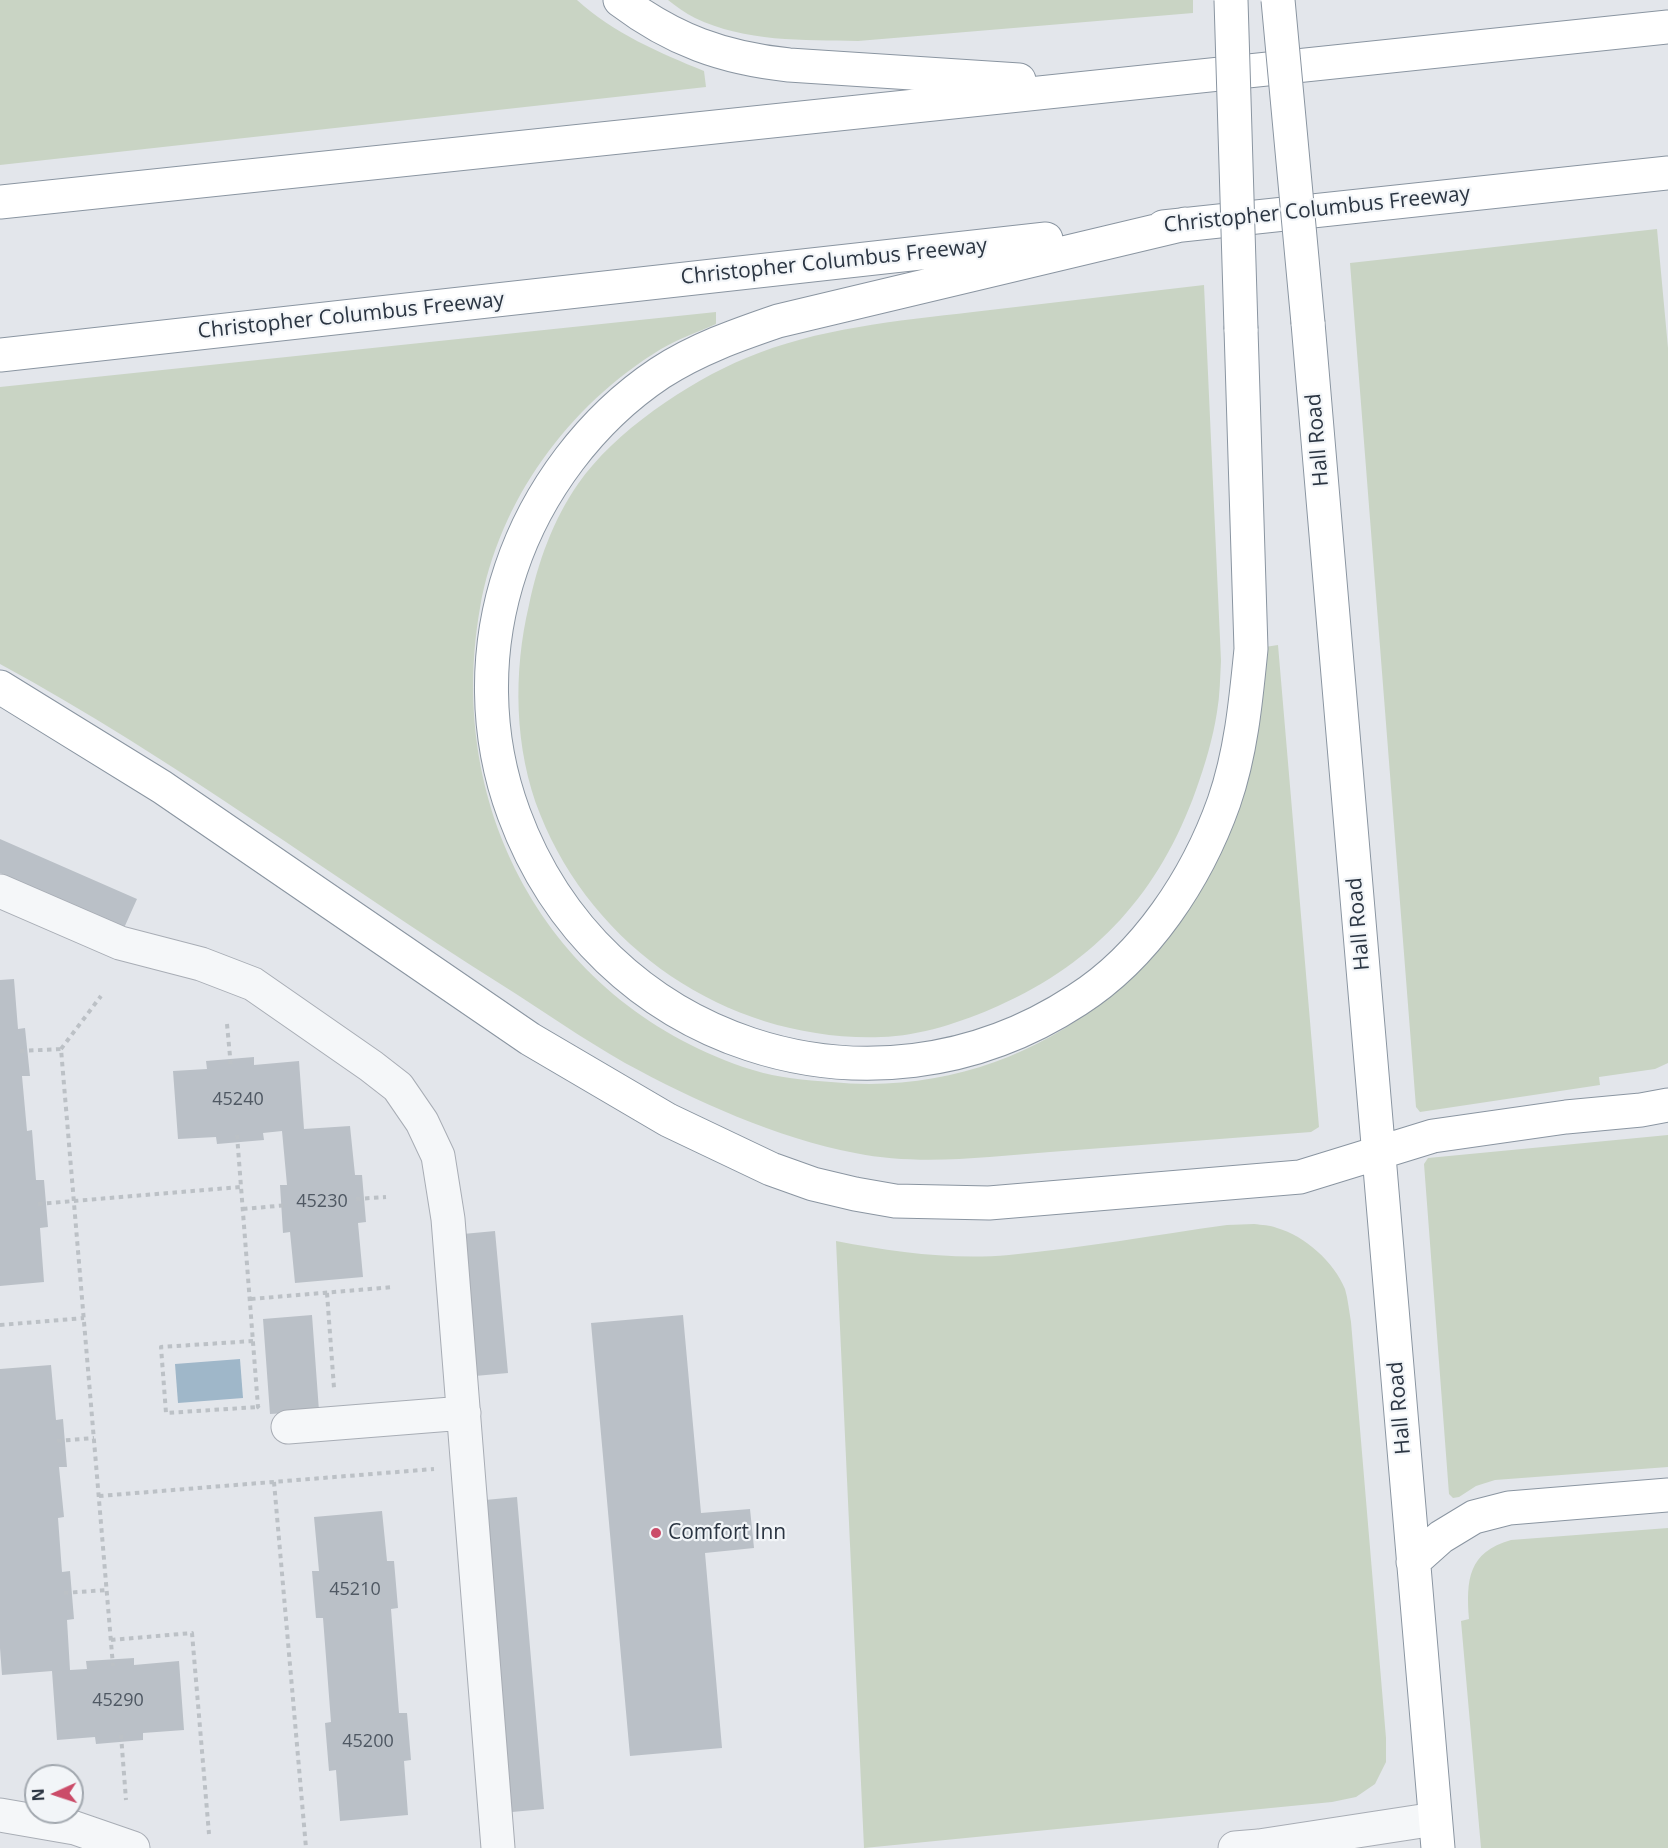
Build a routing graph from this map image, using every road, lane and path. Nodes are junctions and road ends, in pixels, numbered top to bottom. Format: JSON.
{"nodes":[{"id":1,"x":620,"y":0,"type":"edge"},
{"id":2,"x":1231,"y":0,"type":"edge"},
{"id":3,"x":1278,"y":0,"type":"edge"},
{"id":4,"x":1668,"y":27,"type":"edge"},
{"id":5,"x":1113,"y":86,"type":"junction"},
{"id":6,"x":1668,"y":173,"type":"edge"},
{"id":7,"x":0,"y":202,"type":"edge"},
{"id":8,"x":1185,"y":224,"type":"junction"},
{"id":9,"x":0,"y":355,"type":"edge"},
{"id":10,"x":0,"y":687,"type":"edge"},
{"id":11,"x":0,"y":891,"type":"edge"},
{"id":12,"x":101,"y":996,"type":"dead end"},
{"id":13,"x":227,"y":1024,"type":"dead end"},
{"id":14,"x":61,"y":1049,"type":"junction"},
{"id":15,"x":20,"y":1051,"type":"dead end"},
{"id":16,"x":231,"y":1066,"type":"dead end"},
{"id":17,"x":1668,"y":1105,"type":"edge"},
{"id":18,"x":237,"y":1135,"type":"dead end"},
{"id":19,"x":1378,"y":1154,"type":"junction"},
{"id":20,"x":241,"y":1187,"type":"junction"},
{"id":21,"x":386,"y":1197,"type":"dead end"},
{"id":22,"x":356,"y":1199,"type":"dead end"},
{"id":23,"x":74,"y":1201,"type":"junction"},
{"id":24,"x":38,"y":1204,"type":"dead end"},
{"id":25,"x":288,"y":1205,"type":"dead end"},
{"id":26,"x":243,"y":1209,"type":"junction"},
{"id":27,"x":394,"y":1287,"type":"dead end"},
{"id":28,"x":327,"y":1293,"type":"junction"},
{"id":29,"x":251,"y":1299,"type":"junction"},
{"id":30,"x":84,"y":1318,"type":"junction"},
{"id":31,"x":0,"y":1325,"type":"edge"},
{"id":32,"x":253,"y":1341,"type":"junction"},
{"id":33,"x":334,"y":1391,"type":"dead end"},
{"id":34,"x":258,"y":1407,"type":"junction"},
{"id":35,"x":464,"y":1413,"type":"junction"},
{"id":36,"x":276,"y":1419,"type":"joint"},
{"id":37,"x":94,"y":1438,"type":"junction"},
{"id":38,"x":57,"y":1441,"type":"dead end"},
{"id":39,"x":438,"y":1469,"type":"dead end"},
{"id":40,"x":274,"y":1482,"type":"junction"},
{"id":41,"x":1668,"y":1495,"type":"edge"},
{"id":42,"x":99,"y":1496,"type":"junction"},
{"id":43,"x":1413,"y":1562,"type":"junction"},
{"id":44,"x":107,"y":1590,"type":"junction"},
{"id":45,"x":64,"y":1593,"type":"dead end"},
{"id":46,"x":111,"y":1640,"type":"junction"},
{"id":47,"x":113,"y":1666,"type":"dead end"},
{"id":48,"x":121,"y":1735,"type":"dead end"},
{"id":49,"x":126,"y":1800,"type":"dead end"},
{"id":50,"x":0,"y":1815,"type":"edge"},
{"id":51,"x":209,"y":1834,"type":"dead end"},
{"id":52,"x":1437,"y":1834,"type":"edge"},
{"id":53,"x":1251,"y":1847,"type":"edge"},
{"id":54,"x":133,"y":1848,"type":"edge"},
{"id":55,"x":306,"y":1848,"type":"edge"},
{"id":56,"x":498,"y":1848,"type":"edge"}],
"edges":[{"from":1,"to":5,"type":"highway"},
{"from":2,"to":8,"type":"highway","bridge":true},
{"from":3,"to":19,"type":"highway","name":"Hall Road","bridge":true},
{"from":4,"to":5,"type":"highway"},
{"from":5,"to":7,"type":"highway"},
{"from":6,"to":8,"type":"highway","name":"Christopher Columbus Freeway"},
{"from":8,"to":9,"type":"highway","name":"Christopher Columbus Freeway"},
{"from":10,"to":19,"type":"highway"},
{"from":11,"to":35,"type":"street"},
{"from":12,"to":14,"type":"path"},
{"from":13,"to":16,"type":"path"},
{"from":14,"to":15,"type":"path"},
{"from":14,"to":23,"type":"path"},
{"from":17,"to":19,"type":"highway"},
{"from":18,"to":20,"type":"path"},
{"from":19,"to":43,"type":"highway","name":"Hall Road"},
{"from":20,"to":23,"type":"path"},
{"from":20,"to":26,"type":"path"},
{"from":21,"to":22,"type":"path"},
{"from":23,"to":24,"type":"path"},
{"from":23,"to":30,"type":"path"},
{"from":25,"to":26,"type":"path"},
{"from":26,"to":29,"type":"path"},
{"from":27,"to":28,"type":"path"},
{"from":28,"to":29,"type":"path"},
{"from":28,"to":33,"type":"path"},
{"from":29,"to":32,"type":"path"},
{"from":30,"to":31,"type":"path"},
{"from":30,"to":37,"type":"path"},
{"from":32,"to":34,"type":"path"},
{"from":32,"to":34,"type":"path"},
{"from":34,"to":36,"type":"path"},
{"from":35,"to":36,"type":"street"},
{"from":35,"to":56,"type":"street"},
{"from":37,"to":38,"type":"path"},
{"from":37,"to":42,"type":"path"},
{"from":39,"to":40,"type":"path"},
{"from":40,"to":42,"type":"path"},
{"from":40,"to":55,"type":"path"},
{"from":41,"to":43,"type":"highway"},
{"from":42,"to":44,"type":"path"},
{"from":43,"to":52,"type":"highway","name":"Hall Road"},
{"from":44,"to":45,"type":"path"},
{"from":44,"to":46,"type":"path"},
{"from":46,"to":47,"type":"path"},
{"from":46,"to":51,"type":"path"},
{"from":48,"to":49,"type":"path"},
{"from":50,"to":54,"type":"street"},
{"from":52,"to":53,"type":"street"}]}
